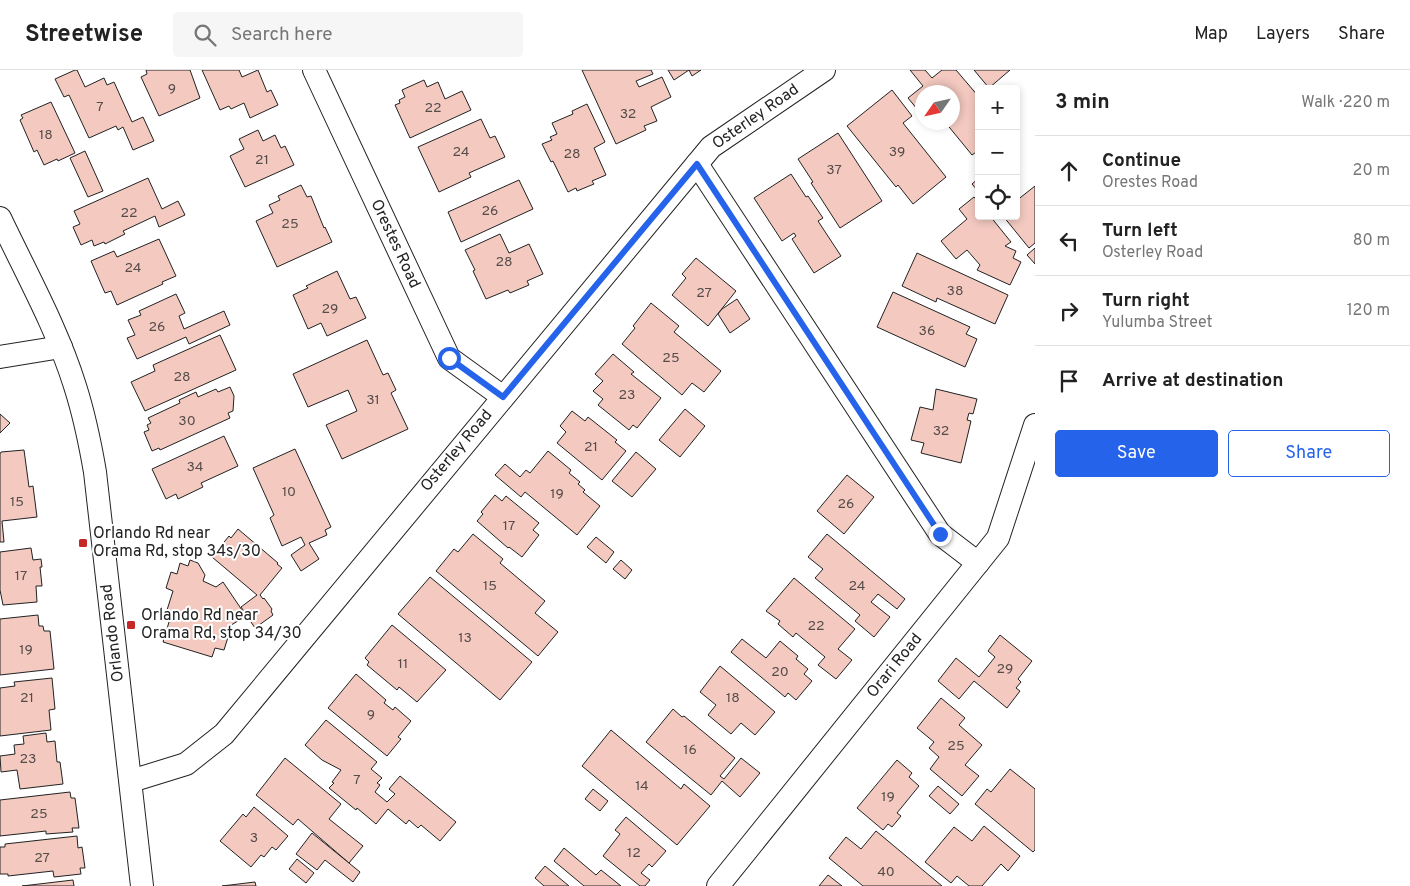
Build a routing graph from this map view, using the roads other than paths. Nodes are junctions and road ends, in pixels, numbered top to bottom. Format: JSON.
{"nodes":[{"id":1,"x":314,"y":70,"type":"edge"},
{"id":2,"x":824,"y":70,"type":"edge"},
{"id":3,"x":697,"y":164,"type":"junction"},
{"id":4,"x":0,"y":218,"type":"edge"},
{"id":5,"x":61,"y":347,"type":"junction"},
{"id":6,"x":0,"y":357,"type":"edge"},
{"id":7,"x":503,"y":397,"type":"junction"},
{"id":8,"x":1035,"y":425,"type":"edge"},
{"id":9,"x":978,"y":562,"type":"junction"},
{"id":10,"x":131,"y":781,"type":"junction"},
{"id":11,"x":142,"y":886,"type":"edge"},
{"id":12,"x":718,"y":886,"type":"edge"}],
"edges":[{"from":1,"to":7,"type":"street","name":"Orestes Road"},
{"from":2,"to":3,"type":"street","name":"Osterley Road"},
{"from":3,"to":7,"type":"street","name":"Osterley Road"},
{"from":3,"to":9,"type":"street"},
{"from":4,"to":5,"type":"street","name":"Orlando Road"},
{"from":5,"to":6,"type":"street"},
{"from":5,"to":10,"type":"street","name":"Orlando Road"},
{"from":7,"to":10,"type":"street","name":"Osterley Road"},
{"from":8,"to":9,"type":"street","name":"Orari Road"},
{"from":9,"to":12,"type":"street","name":"Orari Road"},
{"from":10,"to":11,"type":"street","name":"Orlando Road"}]}
